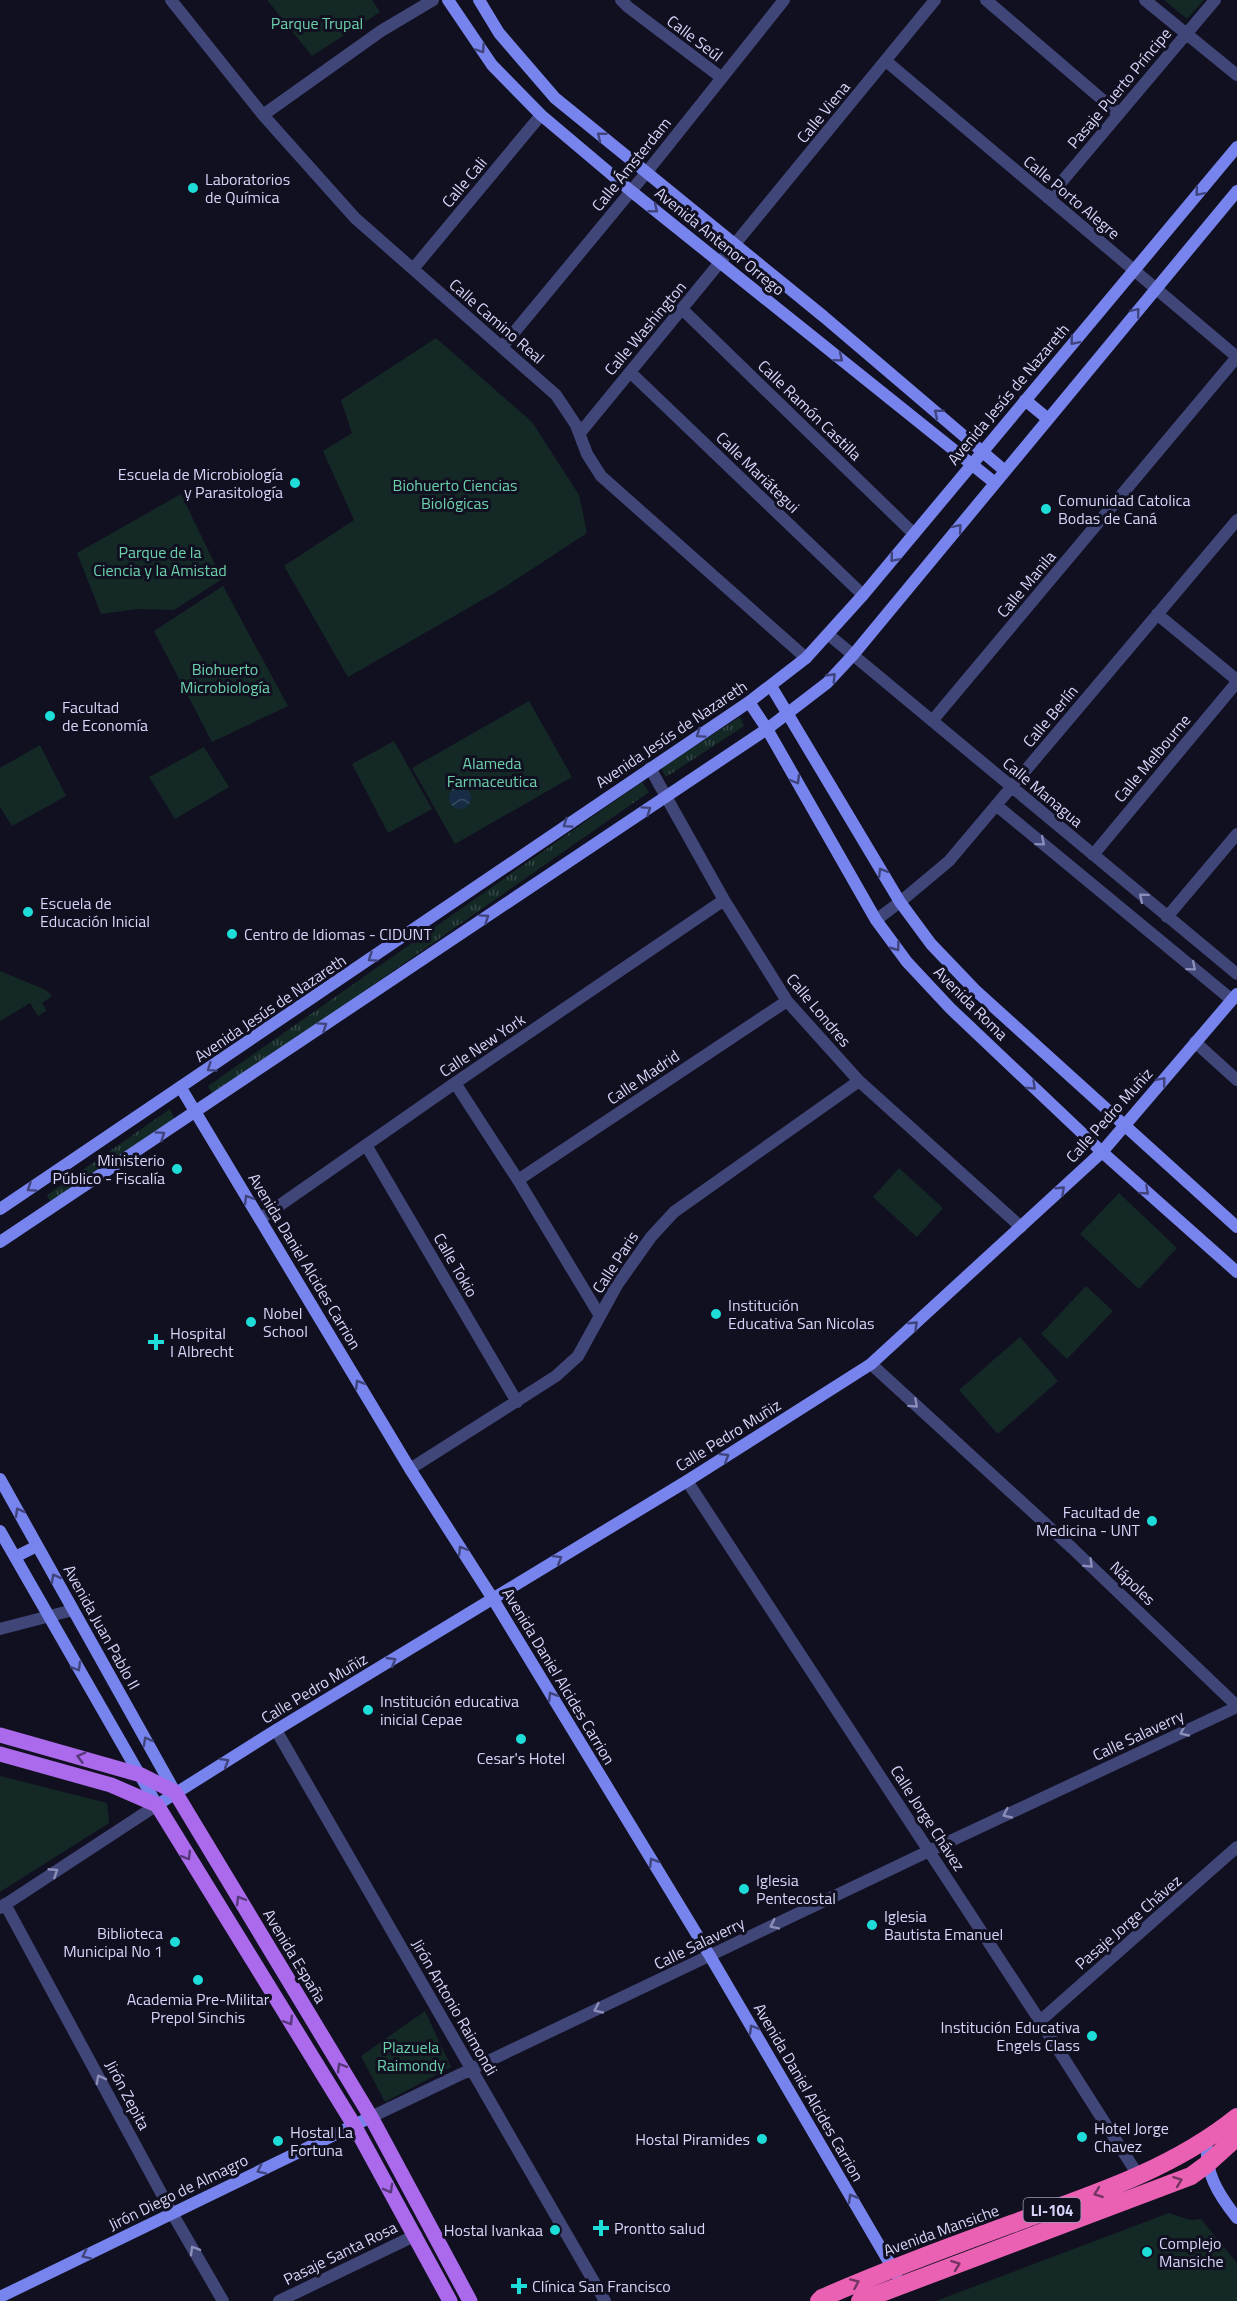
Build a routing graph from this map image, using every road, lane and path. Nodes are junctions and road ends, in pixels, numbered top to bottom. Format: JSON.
{"nodes":[{"id":1,"x":171,"y":0,"type":"edge"},
{"id":2,"x":433,"y":0,"type":"edge"},
{"id":3,"x":448,"y":0,"type":"edge"},
{"id":4,"x":479,"y":0,"type":"edge"},
{"id":5,"x":784,"y":0,"type":"edge"},
{"id":6,"x":935,"y":0,"type":"edge"},
{"id":7,"x":986,"y":0,"type":"edge"},
{"id":8,"x":1145,"y":0,"type":"edge"},
{"id":9,"x":1215,"y":0,"type":"edge"},
{"id":10,"x":628,"y":2,"type":"edge"},
{"id":11,"x":1186,"y":34,"type":"junction"},
{"id":12,"x":886,"y":61,"type":"junction"},
{"id":13,"x":1237,"y":75,"type":"edge"},
{"id":14,"x":722,"y":78,"type":"junction"},
{"id":15,"x":1119,"y":114,"type":"junction"},
{"id":16,"x":263,"y":115,"type":"junction"},
{"id":17,"x":541,"y":115,"type":"junction"},
{"id":18,"x":1237,"y":147,"type":"edge"},
{"id":19,"x":646,"y":173,"type":"junction"},
{"id":20,"x":631,"y":191,"type":"junction"},
{"id":21,"x":1237,"y":191,"type":"edge"},
{"id":22,"x":1048,"y":198,"type":"junction"},
{"id":23,"x":736,"y":245,"type":"junction"},
{"id":24,"x":721,"y":263,"type":"junction"},
{"id":25,"x":413,"y":269,"type":"junction"},
{"id":26,"x":1134,"y":270,"type":"junction"},
{"id":27,"x":1156,"y":289,"type":"junction"},
{"id":28,"x":682,"y":309,"type":"junction"},
{"id":29,"x":823,"y":316,"type":"junction"},
{"id":30,"x":808,"y":333,"type":"junction"},
{"id":31,"x":502,"y":347,"type":"junction"},
{"id":32,"x":1237,"y":357,"type":"edge"},
{"id":33,"x":630,"y":372,"type":"junction"},
{"id":34,"x":1025,"y":400,"type":"junction"},
{"id":35,"x":1048,"y":420,"type":"junction"},
{"id":36,"x":580,"y":433,"type":"junction"},
{"id":37,"x":982,"y":451,"type":"junction"},
{"id":38,"x":971,"y":464,"type":"junction"},
{"id":39,"x":1005,"y":471,"type":"junction"},
{"id":40,"x":995,"y":483,"type":"junction"},
{"id":41,"x":1237,"y":520,"type":"edge"},
{"id":42,"x":914,"y":534,"type":"junction"},
{"id":43,"x":863,"y":595,"type":"junction"},
{"id":44,"x":1157,"y":614,"type":"junction"},
{"id":45,"x":828,"y":635,"type":"junction"},
{"id":46,"x":853,"y":655,"type":"junction"},
{"id":47,"x":806,"y":658,"type":"junction"},
{"id":48,"x":1237,"y":681,"type":"edge"},
{"id":49,"x":771,"y":686,"type":"junction"},
{"id":50,"x":749,"y":702,"type":"junction"},
{"id":51,"x":788,"y":715,"type":"junction"},
{"id":52,"x":932,"y":721,"type":"junction"},
{"id":53,"x":767,"y":729,"type":"junction"},
{"id":54,"x":650,"y":768,"type":"junction"},
{"id":55,"x":1011,"y":787,"type":"junction"},
{"id":56,"x":668,"y":796,"type":"junction"},
{"id":57,"x":996,"y":805,"type":"junction"},
{"id":58,"x":1237,"y":834,"type":"edge"},
{"id":59,"x":1093,"y":855,"type":"junction"},
{"id":60,"x":724,"y":900,"type":"junction"},
{"id":61,"x":900,"y":902,"type":"junction"},
{"id":62,"x":1167,"y":917,"type":"junction"},
{"id":63,"x":876,"y":920,"type":"junction"},
{"id":64,"x":1237,"y":974,"type":"edge"},
{"id":65,"x":1234,"y":997,"type":"edge"},
{"id":66,"x":787,"y":1001,"type":"junction"},
{"id":67,"x":1195,"y":1042,"type":"junction"},
{"id":68,"x":1237,"y":1080,"type":"edge"},
{"id":69,"x":859,"y":1081,"type":"junction"},
{"id":70,"x":455,"y":1083,"type":"junction"},
{"id":71,"x":181,"y":1088,"type":"junction"},
{"id":72,"x":196,"y":1112,"type":"junction"},
{"id":73,"x":1124,"y":1126,"type":"junction"},
{"id":74,"x":366,"y":1145,"type":"junction"},
{"id":75,"x":1102,"y":1152,"type":"junction"},
{"id":76,"x":518,"y":1180,"type":"junction"},
{"id":77,"x":0,"y":1209,"type":"edge"},
{"id":78,"x":260,"y":1219,"type":"junction"},
{"id":79,"x":1021,"y":1227,"type":"junction"},
{"id":80,"x":1237,"y":1227,"type":"edge"},
{"id":81,"x":0,"y":1242,"type":"edge"},
{"id":82,"x":1237,"y":1272,"type":"edge"},
{"id":83,"x":600,"y":1316,"type":"junction"},
{"id":84,"x":871,"y":1364,"type":"junction"},
{"id":85,"x":517,"y":1402,"type":"junction"},
{"id":86,"x":410,"y":1470,"type":"junction"},
{"id":87,"x":0,"y":1479,"type":"edge"},
{"id":88,"x":687,"y":1481,"type":"junction"},
{"id":89,"x":0,"y":1531,"type":"edge"},
{"id":90,"x":38,"y":1546,"type":"junction"},
{"id":91,"x":15,"y":1557,"type":"junction"},
{"id":92,"x":493,"y":1599,"type":"junction"},
{"id":93,"x":73,"y":1610,"type":"junction"},
{"id":94,"x":48,"y":1616,"type":"junction"},
{"id":95,"x":0,"y":1629,"type":"edge"},
{"id":96,"x":1237,"y":1707,"type":"edge"},
{"id":97,"x":276,"y":1731,"type":"junction"},
{"id":98,"x":0,"y":1735,"type":"edge"},
{"id":99,"x":0,"y":1754,"type":"edge"},
{"id":100,"x":141,"y":1775,"type":"junction"},
{"id":101,"x":175,"y":1792,"type":"junction"},
{"id":102,"x":157,"y":1805,"type":"junction"},
{"id":103,"x":1237,"y":1847,"type":"edge"},
{"id":104,"x":929,"y":1851,"type":"junction"},
{"id":105,"x":3,"y":1906,"type":"edge"},
{"id":106,"x":710,"y":1956,"type":"junction"},
{"id":107,"x":1040,"y":2021,"type":"junction"},
{"id":108,"x":472,"y":2069,"type":"junction"},
{"id":109,"x":371,"y":2117,"type":"junction"},
{"id":110,"x":1237,"y":2117,"type":"edge"},
{"id":111,"x":354,"y":2125,"type":"junction"},
{"id":112,"x":1237,"y":2137,"type":"edge"},
{"id":113,"x":1206,"y":2140,"type":"junction"},
{"id":114,"x":1206,"y":2165,"type":"junction"},
{"id":115,"x":1138,"y":2175,"type":"junction"},
{"id":116,"x":172,"y":2213,"type":"junction"},
{"id":117,"x":1237,"y":2218,"type":"edge"},
{"id":118,"x":416,"y":2235,"type":"junction"},
{"id":119,"x":893,"y":2268,"type":"junction"},
{"id":120,"x":901,"y":2285,"type":"junction"},
{"id":121,"x":0,"y":2297,"type":"edge"},
{"id":122,"x":223,"y":2301,"type":"edge"},
{"id":123,"x":279,"y":2301,"type":"edge"},
{"id":124,"x":450,"y":2301,"type":"edge"},
{"id":125,"x":470,"y":2301,"type":"edge"},
{"id":126,"x":605,"y":2301,"type":"edge"},
{"id":127,"x":819,"y":2301,"type":"edge"},
{"id":128,"x":860,"y":2301,"type":"edge"}],
"edges":[{"from":1,"to":16,"type":"street","name":"Calle Camino Real"},
{"from":2,"to":16,"type":"street"},
{"from":3,"to":17,"type":"main road","name":"Avenida Antenor Orrego","one_way":true},
{"from":19,"to":4,"type":"main road","name":"Avenida Antenor Orrego","one_way":true},
{"from":5,"to":14,"type":"street","name":"Calle Ámsterdam"},
{"from":6,"to":12,"type":"street","name":"Calle Viena"},
{"from":7,"to":15,"type":"street"},
{"from":8,"to":11,"type":"street"},
{"from":9,"to":11,"type":"street","name":"Pasaje Puerto Príncipe"},
{"from":10,"to":14,"type":"street","name":"Calle Seúl"},
{"from":11,"to":13,"type":"street"},
{"from":11,"to":15,"type":"street","name":"Pasaje Puerto Príncipe"},
{"from":12,"to":22,"type":"street","name":"Calle Porto Alegre"},
{"from":12,"to":23,"type":"street","name":"Calle Viena"},
{"from":14,"to":19,"type":"street","name":"Calle Ámsterdam"},
{"from":15,"to":22,"type":"street","name":"Pasaje Puerto Príncipe"},
{"from":16,"to":25,"type":"street","name":"Calle Camino Real"},
{"from":17,"to":20,"type":"main road","name":"Avenida Antenor Orrego"},
{"from":17,"to":25,"type":"street","name":"Calle Cali"},
{"from":18,"to":26,"type":"main road","name":"Avenida Jesús de Nazareth","one_way":true},
{"from":19,"to":20,"type":"street","name":"Calle Ámsterdam"},
{"from":19,"to":23,"type":"main road","name":"Avenida Antenor Orrego"},
{"from":20,"to":24,"type":"main road","name":"Avenida Antenor Orrego","one_way":true},
{"from":20,"to":31,"type":"street","name":"Calle Ámsterdam"},
{"from":21,"to":27,"type":"main road"},
{"from":22,"to":26,"type":"street","name":"Calle Porto Alegre"},
{"from":23,"to":24,"type":"street","name":"Calle Washington"},
{"from":23,"to":29,"type":"main road","name":"Avenida Antenor Orrego"},
{"from":24,"to":28,"type":"street","name":"Calle Washington"},
{"from":24,"to":30,"type":"main road","name":"Avenida Antenor Orrego"},
{"from":25,"to":31,"type":"street","name":"Calle Camino Real"},
{"from":26,"to":27,"type":"street","name":"Calle Porto Alegre"},
{"from":26,"to":34,"type":"main road","name":"Avenida Jesús de Nazareth","one_way":true},
{"from":27,"to":32,"type":"street","name":"Calle Porto Alegre"},
{"from":35,"to":27,"type":"main road","one_way":true},
{"from":28,"to":33,"type":"street","name":"Calle Washington"},
{"from":28,"to":42,"type":"street","name":"Calle Ramón Castilla"},
{"from":29,"to":30,"type":"main road"},
{"from":37,"to":29,"type":"main road","name":"Avenida Antenor Orrego","one_way":true},
{"from":30,"to":38,"type":"main road","name":"Avenida Antenor Orrego","one_way":true},
{"from":31,"to":36,"type":"street","name":"Calle Camino Real"},
{"from":32,"to":52,"type":"street","name":"Calle Manila"},
{"from":33,"to":36,"type":"street","name":"Calle Washington"},
{"from":33,"to":43,"type":"street","name":"Calle Mariátegui"},
{"from":34,"to":35,"type":"main road"},
{"from":34,"to":37,"type":"main road","name":"Avenida Jesús de Nazareth"},
{"from":35,"to":39,"type":"main road"},
{"from":36,"to":47,"type":"street","name":"Calle Camino Real"},
{"from":37,"to":38,"type":"main road","name":"Avenida Jesús de Nazareth"},
{"from":37,"to":39,"type":"main road","name":"Avenida Antenor Orrego"},
{"from":38,"to":40,"type":"main road","name":"Avenida Antenor Orrego"},
{"from":38,"to":42,"type":"main road","name":"Avenida Jesús de Nazareth"},
{"from":39,"to":40,"type":"main road"},
{"from":46,"to":40,"type":"main road","one_way":true},
{"from":41,"to":44,"type":"street","name":"Calle Berlín"},
{"from":42,"to":43,"type":"main road","name":"Avenida Jesús de Nazareth","one_way":true},
{"from":43,"to":45,"type":"main road","name":"Avenida Jesús de Nazareth"},
{"from":44,"to":48,"type":"street"},
{"from":44,"to":55,"type":"street","name":"Calle Berlín"},
{"from":45,"to":46,"type":"street","name":"Calle Managua"},
{"from":45,"to":47,"type":"main road","name":"Avenida Jesús de Nazareth"},
{"from":51,"to":46,"type":"main road","one_way":true},
{"from":46,"to":52,"type":"street","name":"Calle Managua"},
{"from":47,"to":49,"type":"main road","name":"Avenida Jesús de Nazareth"},
{"from":48,"to":59,"type":"street","name":"Calle Melbourne"},
{"from":49,"to":50,"type":"main road","name":"Avenida Jesús de Nazareth"},
{"from":49,"to":51,"type":"main road","name":"Avenida Roma"},
{"from":50,"to":53,"type":"main road","name":"Avenida Roma"},
{"from":50,"to":54,"type":"main road","name":"Avenida Jesús de Nazareth","one_way":true},
{"from":51,"to":53,"type":"main road"},
{"from":61,"to":51,"type":"main road","name":"Avenida Roma","one_way":true},
{"from":52,"to":55,"type":"street","name":"Calle Managua"},
{"from":53,"to":56,"type":"main road"},
{"from":53,"to":63,"type":"main road","name":"Avenida Roma","one_way":true},
{"from":54,"to":56,"type":"street","name":"Calle Londres"},
{"from":54,"to":71,"type":"main road","name":"Avenida Jesús de Nazareth","one_way":true},
{"from":55,"to":57,"type":"street","name":"Calle Berlín"},
{"from":55,"to":59,"type":"street","name":"Calle Managua"},
{"from":56,"to":60,"type":"street","name":"Calle Londres"},
{"from":72,"to":56,"type":"main road","one_way":true},
{"from":57,"to":61,"type":"street","name":"Calle Berlín"},
{"from":57,"to":65,"type":"street","one_way":true},
{"from":58,"to":62,"type":"street"},
{"from":62,"to":59,"type":"street","name":"Calle Managua","one_way":true},
{"from":60,"to":66,"type":"street","name":"Calle Londres"},
{"from":60,"to":70,"type":"street","name":"Calle New York"},
{"from":61,"to":63,"type":"street","name":"Calle Berlín"},
{"from":61,"to":73,"type":"main road","name":"Avenida Roma"},
{"from":62,"to":64,"type":"street","name":"Calle Managua"},
{"from":63,"to":75,"type":"main road","name":"Avenida Roma","one_way":true},
{"from":65,"to":67,"type":"main road","name":"Calle Pedro Muñiz"},
{"from":66,"to":69,"type":"street","name":"Calle Londres"},
{"from":66,"to":76,"type":"street","name":"Calle Madrid"},
{"from":67,"to":68,"type":"street"},
{"from":73,"to":67,"type":"main road","name":"Calle Pedro Muñiz","one_way":true},
{"from":69,"to":79,"type":"street","name":"Calle Londres"},
{"from":69,"to":83,"type":"street","name":"Calle Paris"},
{"from":70,"to":74,"type":"street","name":"Calle New York"},
{"from":70,"to":76,"type":"street"},
{"from":71,"to":72,"type":"main road","name":"Avenida Daniel Alcides Carrion"},
{"from":71,"to":77,"type":"main road","name":"Avenida Jesús de Nazareth","one_way":true},
{"from":78,"to":72,"type":"main road","name":"Avenida Daniel Alcides Carrion","one_way":true},
{"from":81,"to":72,"type":"main road","one_way":true},
{"from":73,"to":75,"type":"main road","name":"Calle Pedro Muñiz"},
{"from":73,"to":80,"type":"main road","name":"Avenida Roma"},
{"from":74,"to":78,"type":"street","name":"Calle New York"},
{"from":74,"to":85,"type":"street","name":"Calle Tokio"},
{"from":79,"to":75,"type":"main road","name":"Calle Pedro Muñiz","one_way":true},
{"from":75,"to":82,"type":"main road","name":"Avenida Roma","one_way":true},
{"from":76,"to":83,"type":"street"},
{"from":86,"to":78,"type":"main road","name":"Avenida Daniel Alcides Carrion","one_way":true},
{"from":84,"to":79,"type":"main road","name":"Calle Pedro Muñiz","one_way":true},
{"from":83,"to":85,"type":"street","name":"Calle Paris"},
{"from":88,"to":84,"type":"main road","name":"Calle Pedro Muñiz","one_way":true},
{"from":84,"to":96,"type":"street","name":"Nápoles","one_way":true},
{"from":85,"to":86,"type":"street","name":"Calle Paris"},
{"from":92,"to":86,"type":"main road","name":"Avenida Daniel Alcides Carrion","one_way":true},
{"from":90,"to":87,"type":"main road","name":"Avenida Juan Pablo II","one_way":true},
{"from":92,"to":88,"type":"main road","name":"Calle Pedro Muñiz","one_way":true},
{"from":88,"to":104,"type":"street","name":"Calle Jorge Chávez"},
{"from":89,"to":91,"type":"main road"},
{"from":90,"to":91,"type":"main road"},
{"from":93,"to":90,"type":"main road","name":"Avenida Juan Pablo II","one_way":true},
{"from":91,"to":94,"type":"main road"},
{"from":97,"to":92,"type":"main road","name":"Calle Pedro Muñiz","one_way":true},
{"from":106,"to":92,"type":"main road","name":"Avenida Daniel Alcides Carrion","one_way":true},
{"from":93,"to":94,"type":"street"},
{"from":101,"to":93,"type":"main road","name":"Avenida Juan Pablo II","one_way":true},
{"from":94,"to":95,"type":"street"},
{"from":94,"to":100,"type":"main road","one_way":true},
{"from":96,"to":104,"type":"street","name":"Calle Salaverry","one_way":true},
{"from":101,"to":97,"type":"main road","name":"Calle Pedro Muñiz","one_way":true},
{"from":97,"to":108,"type":"street","name":"Jirón Antonio Raimondi"},
{"from":100,"to":98,"type":"main road","one_way":true},
{"from":99,"to":102,"type":"main road"},
{"from":100,"to":101,"type":"main road"},
{"from":100,"to":102,"type":"main road"},
{"from":101,"to":102,"type":"main road","name":"Calle Pedro Muñiz"},
{"from":109,"to":101,"type":"main road","name":"Avenida España","one_way":true},
{"from":105,"to":102,"type":"street","one_way":true},
{"from":102,"to":111,"type":"main road","one_way":true},
{"from":103,"to":107,"type":"street","name":"Pasaje Jorge Chávez"},
{"from":104,"to":106,"type":"street","name":"Calle Salaverry","one_way":true},
{"from":104,"to":107,"type":"street","name":"Calle Jorge Chávez"},
{"from":116,"to":105,"type":"street","name":"Jirón Zepita","one_way":true},
{"from":106,"to":108,"type":"street","name":"Calle Salaverry","one_way":true},
{"from":119,"to":106,"type":"main road","name":"Avenida Daniel Alcides Carrion","one_way":true},
{"from":107,"to":115,"type":"street","name":"Calle Jorge Chávez"},
{"from":108,"to":109,"type":"street","name":"Calle Salaverry"},
{"from":108,"to":126,"type":"street","name":"Jirón Antonio Raimondi"},
{"from":109,"to":111,"type":"main road","name":"Jirón Diego de Almagro"},
{"from":109,"to":125,"type":"main road","name":"Avenida España"},
{"from":110,"to":113,"type":"highway","name":"Avenida Mansiche","number":"LI-104"},
{"from":111,"to":116,"type":"main road","name":"Jirón Diego de Almagro","one_way":true},
{"from":111,"to":118,"type":"main road","one_way":true},
{"from":112,"to":114,"type":"highway"},
{"from":113,"to":114,"type":"main road"},
{"from":113,"to":115,"type":"highway","name":"Avenida Mansiche","number":"LI-104"},
{"from":114,"to":117,"type":"main road"},
{"from":120,"to":114,"type":"highway","number":"LI-104","one_way":true},
{"from":115,"to":119,"type":"highway","name":"Avenida Mansiche","number":"LI-104","one_way":true},
{"from":116,"to":121,"type":"main road","name":"Jirón Diego de Almagro","one_way":true},
{"from":122,"to":116,"type":"street","name":"Jirón Zepita","one_way":true},
{"from":118,"to":123,"type":"street","name":"Pasaje Santa Rosa"},
{"from":118,"to":124,"type":"main road"},
{"from":119,"to":120,"type":"main road","name":"Avenida Daniel Alcides Carrion"},
{"from":127,"to":119,"type":"highway","name":"Avenida Mansiche","number":"LI-104","one_way":true},
{"from":120,"to":128,"type":"highway","number":"LI-104"}]}
